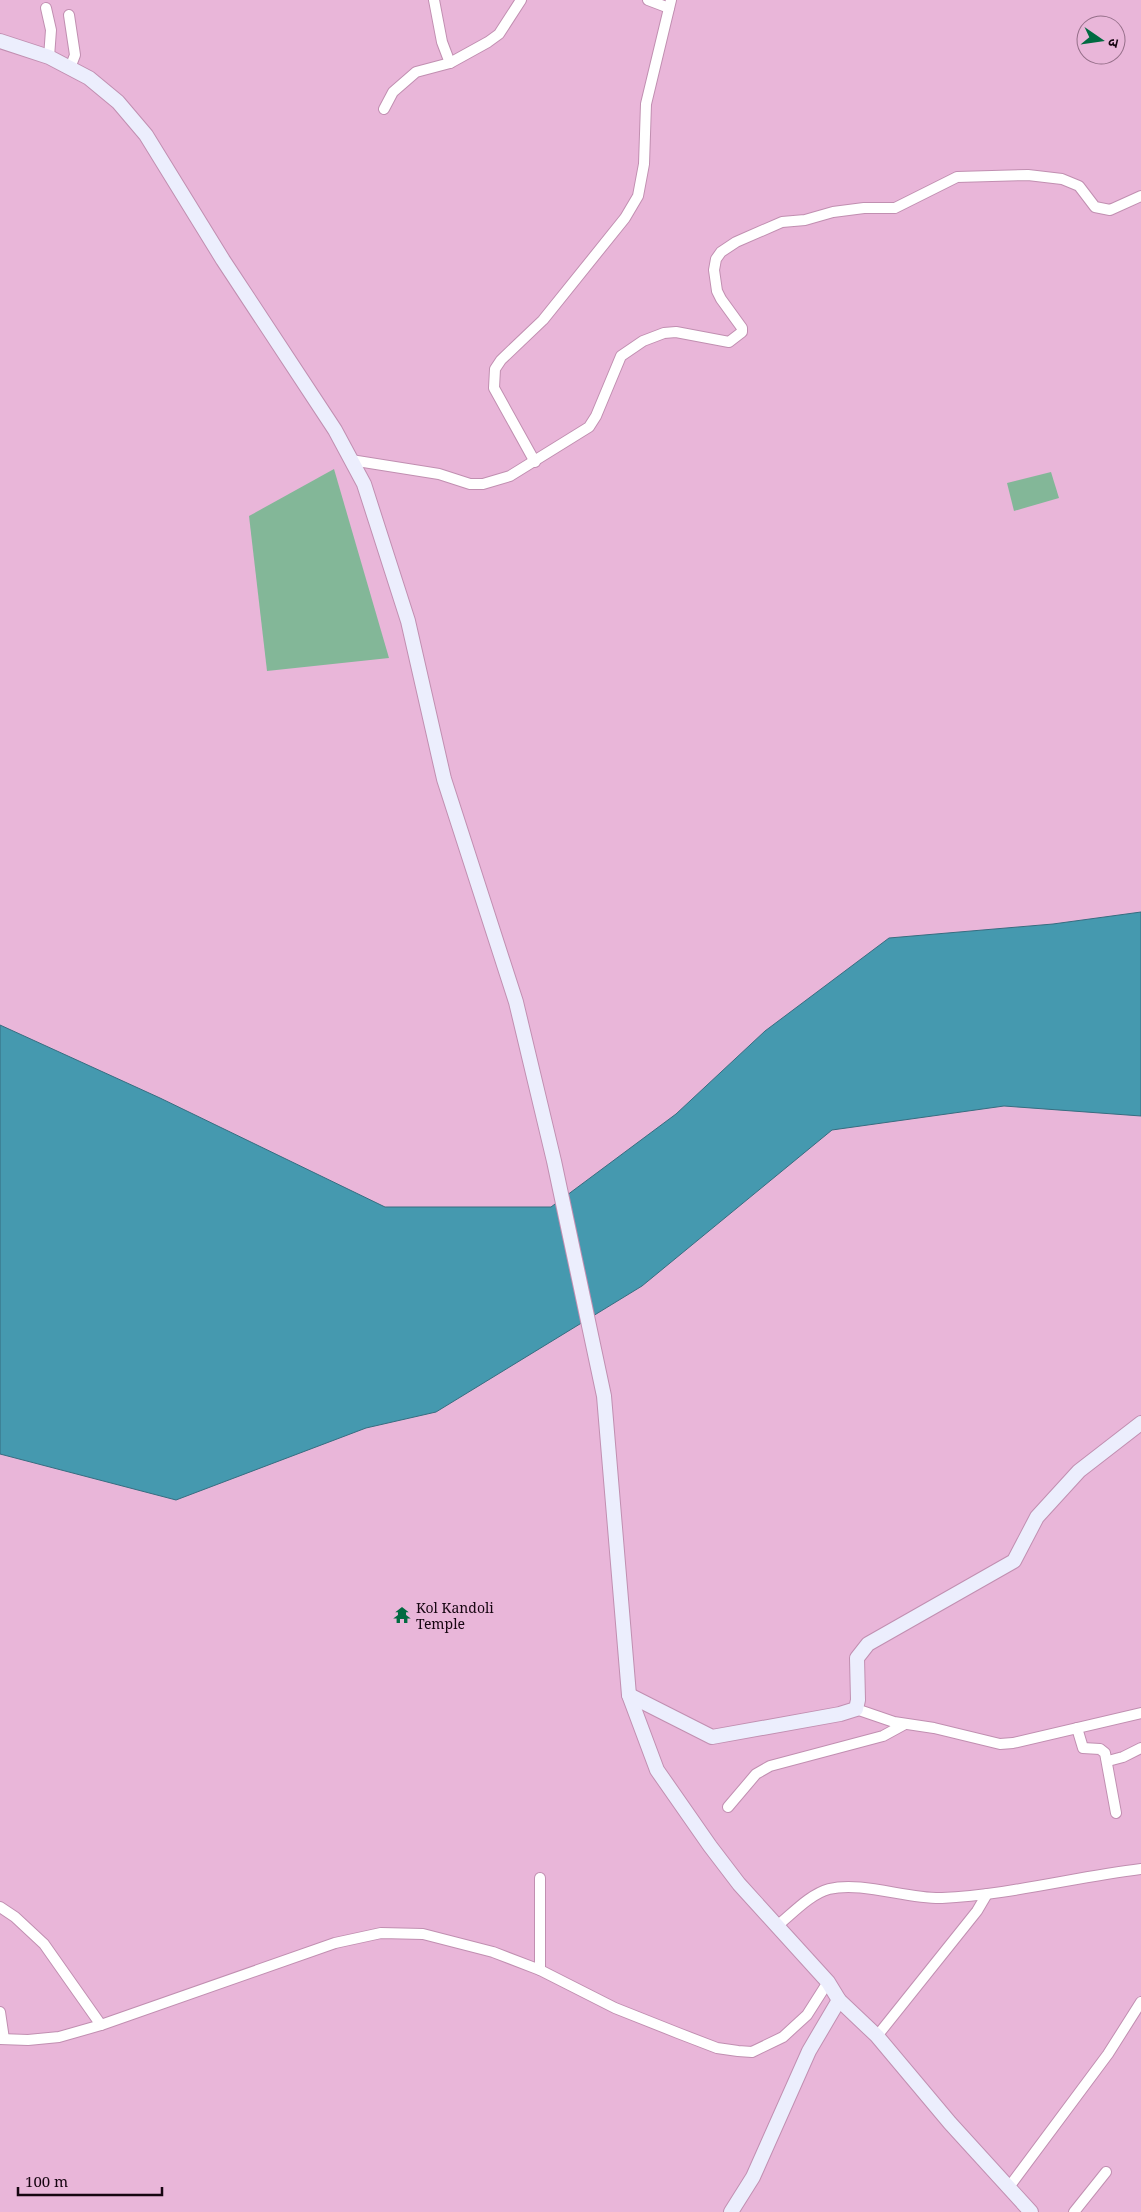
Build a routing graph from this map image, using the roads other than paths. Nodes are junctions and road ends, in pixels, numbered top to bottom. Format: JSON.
{"nodes":[{"id":1,"x":434,"y":0,"type":"edge"},
{"id":2,"x":521,"y":0,"type":"edge"},
{"id":3,"x":648,"y":0,"type":"edge"},
{"id":4,"x":670,"y":4,"type":"edge"},
{"id":5,"x":46,"y":8,"type":"dead end"},
{"id":6,"x":69,"y":15,"type":"dead end"},
{"id":7,"x":0,"y":41,"type":"edge"},
{"id":8,"x":49,"y":57,"type":"junction"},
{"id":9,"x":450,"y":63,"type":"junction"},
{"id":10,"x":70,"y":68,"type":"junction"},
{"id":11,"x":384,"y":108,"type":"dead end"},
{"id":12,"x":1141,"y":196,"type":"edge"},
{"id":13,"x":351,"y":460,"type":"junction"},
{"id":14,"x":535,"y":462,"type":"junction"},
{"id":15,"x":1141,"y":1423,"type":"edge"},
{"id":16,"x":629,"y":1695,"type":"junction"},
{"id":17,"x":856,"y":1709,"type":"junction"},
{"id":18,"x":1141,"y":1713,"type":"edge"},
{"id":19,"x":905,"y":1724,"type":"junction"},
{"id":20,"x":1077,"y":1728,"type":"junction"},
{"id":21,"x":1141,"y":1748,"type":"edge"},
{"id":22,"x":1108,"y":1761,"type":"junction"},
{"id":23,"x":728,"y":1807,"type":"dead end"},
{"id":24,"x":1116,"y":1813,"type":"dead end"},
{"id":25,"x":1141,"y":1869,"type":"edge"},
{"id":26,"x":540,"y":1878,"type":"dead end"},
{"id":27,"x":987,"y":1894,"type":"junction"},
{"id":28,"x":0,"y":1908,"type":"edge"},
{"id":29,"x":777,"y":1926,"type":"junction"},
{"id":30,"x":540,"y":1970,"type":"junction"},
{"id":31,"x":828,"y":1982,"type":"junction"},
{"id":32,"x":839,"y":2000,"type":"junction"},
{"id":33,"x":1141,"y":2002,"type":"edge"},
{"id":34,"x":0,"y":2012,"type":"edge"},
{"id":35,"x":101,"y":2025,"type":"junction"},
{"id":36,"x":877,"y":2036,"type":"junction"},
{"id":37,"x":2,"y":2039,"type":"edge"},
{"id":38,"x":1106,"y":2172,"type":"dead end"},
{"id":39,"x":1009,"y":2187,"type":"junction"},
{"id":40,"x":730,"y":2212,"type":"edge"},
{"id":41,"x":1031,"y":2212,"type":"edge"},
{"id":42,"x":1074,"y":2212,"type":"edge"}],
"edges":[{"from":1,"to":9,"type":"street"},
{"from":2,"to":9,"type":"street"},
{"from":3,"to":4,"type":"street"},
{"from":4,"to":14,"type":"street"},
{"from":5,"to":8,"type":"street"},
{"from":6,"to":10,"type":"street"},
{"from":7,"to":8,"type":"main road"},
{"from":8,"to":10,"type":"main road"},
{"from":9,"to":11,"type":"street"},
{"from":10,"to":13,"type":"main road"},
{"from":12,"to":14,"type":"street"},
{"from":13,"to":14,"type":"street"},
{"from":13,"to":16,"type":"main road"},
{"from":15,"to":17,"type":"main road"},
{"from":16,"to":17,"type":"main road"},
{"from":16,"to":29,"type":"main road"},
{"from":17,"to":19,"type":"street"},
{"from":18,"to":20,"type":"street"},
{"from":19,"to":20,"type":"street"},
{"from":19,"to":23,"type":"street"},
{"from":20,"to":22,"type":"street"},
{"from":21,"to":22,"type":"street"},
{"from":22,"to":24,"type":"street"},
{"from":25,"to":27,"type":"street"},
{"from":26,"to":30,"type":"street"},
{"from":27,"to":29,"type":"street"},
{"from":27,"to":36,"type":"street"},
{"from":28,"to":35,"type":"street"},
{"from":29,"to":31,"type":"main road"},
{"from":30,"to":31,"type":"street"},
{"from":30,"to":35,"type":"street"},
{"from":31,"to":32,"type":"main road"},
{"from":32,"to":36,"type":"main road"},
{"from":32,"to":40,"type":"main road"},
{"from":33,"to":39,"type":"street"},
{"from":34,"to":37,"type":"street"},
{"from":35,"to":37,"type":"street"},
{"from":36,"to":39,"type":"main road"},
{"from":38,"to":42,"type":"street"},
{"from":39,"to":41,"type":"main road"}]}
